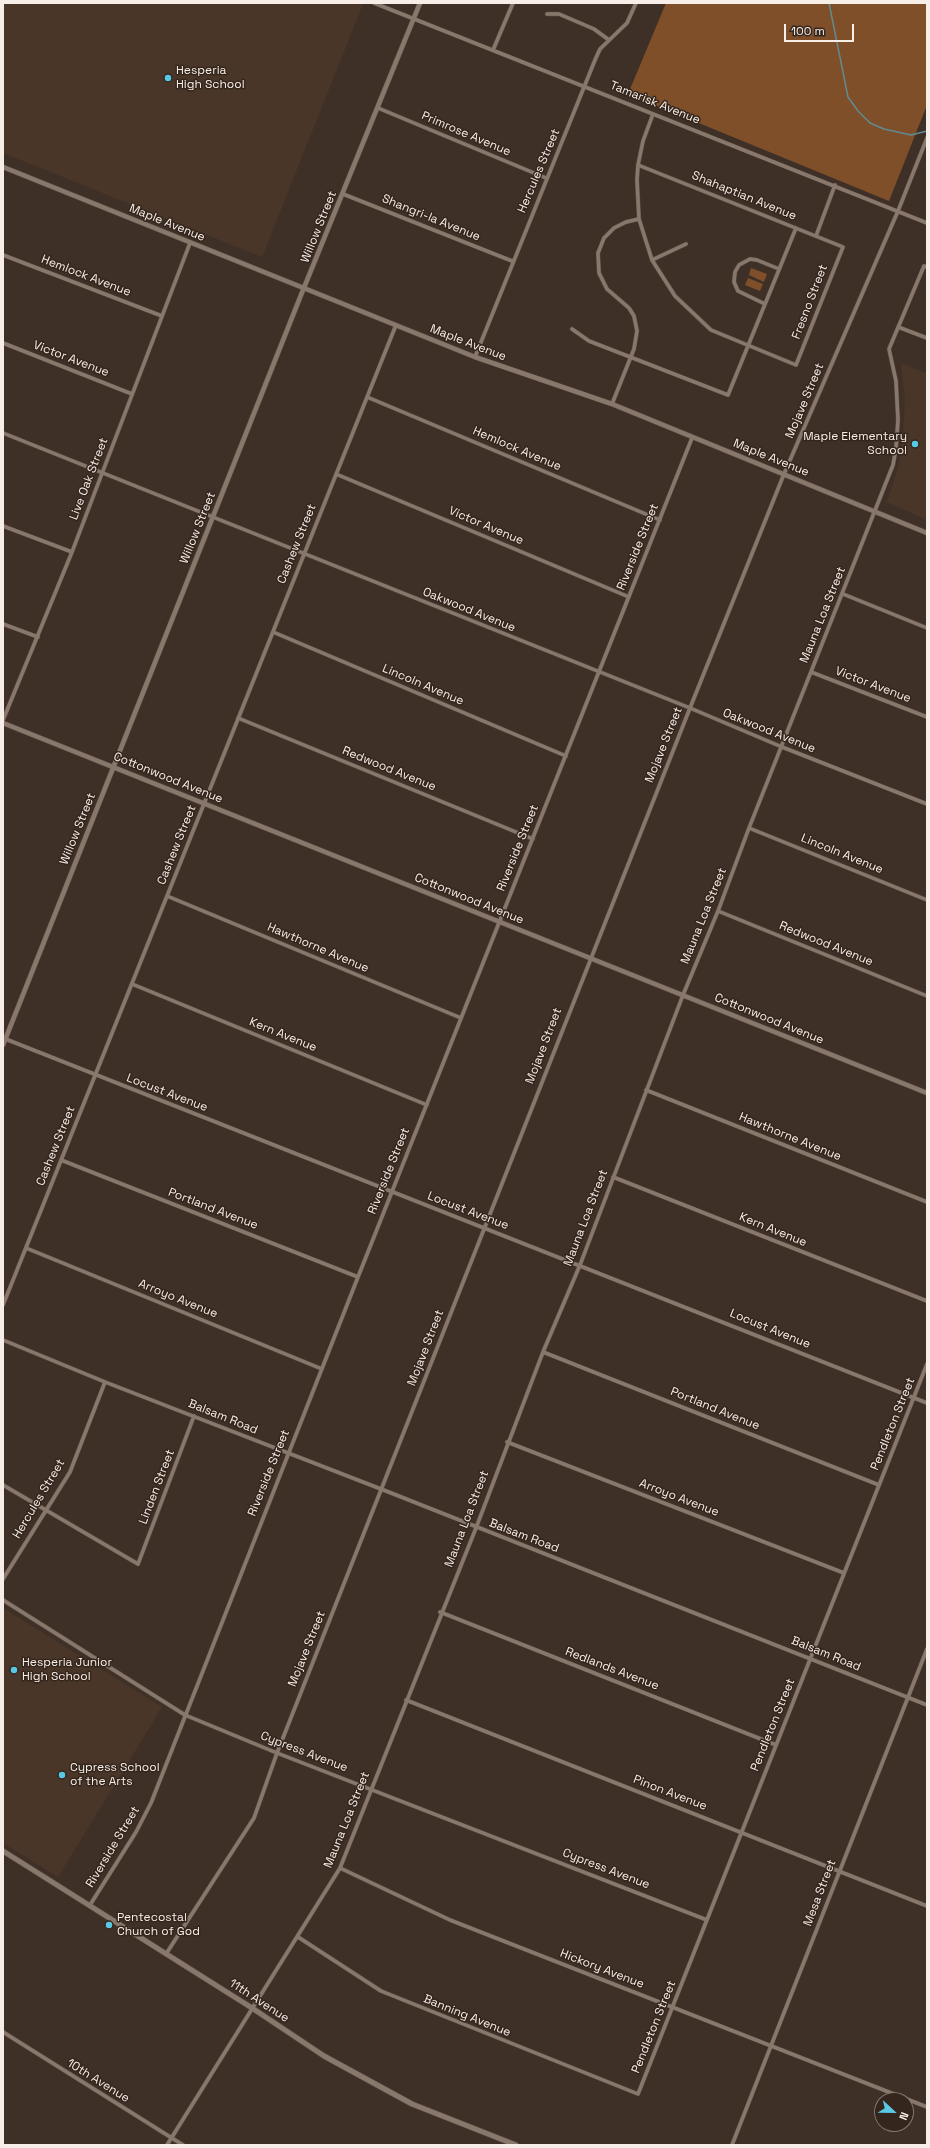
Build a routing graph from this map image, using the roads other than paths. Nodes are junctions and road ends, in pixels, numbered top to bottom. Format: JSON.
{"nodes":[{"id":1,"x":374,"y":3,"type":"edge"},
{"id":2,"x":420,"y":3,"type":"edge"},
{"id":3,"x":513,"y":3,"type":"edge"},
{"id":4,"x":636,"y":3,"type":"edge"},
{"id":5,"x":547,"y":14,"type":"dead end"},
{"id":6,"x":414,"y":20,"type":"junction"},
{"id":7,"x":609,"y":40,"type":"junction"},
{"id":8,"x":493,"y":50,"type":"junction"},
{"id":9,"x":585,"y":86,"type":"junction"},
{"id":10,"x":378,"y":108,"type":"junction"},
{"id":11,"x":653,"y":114,"type":"junction"},
{"id":12,"x":927,"y":138,"type":"edge"},
{"id":13,"x":638,"y":165,"type":"junction"},
{"id":14,"x":3,"y":167,"type":"edge"},
{"id":15,"x":546,"y":178,"type":"junction"},
{"id":16,"x":836,"y":185,"type":"junction"},
{"id":17,"x":343,"y":194,"type":"junction"},
{"id":18,"x":898,"y":211,"type":"junction"},
{"id":19,"x":639,"y":219,"type":"junction"},
{"id":20,"x":927,"y":223,"type":"edge"},
{"id":21,"x":796,"y":228,"type":"junction"},
{"id":22,"x":816,"y":236,"type":"junction"},
{"id":23,"x":190,"y":243,"type":"junction"},
{"id":24,"x":686,"y":244,"type":"dead end"},
{"id":25,"x":842,"y":247,"type":"joint"},
{"id":26,"x":3,"y":255,"type":"edge"},
{"id":27,"x":652,"y":260,"type":"junction"},
{"id":28,"x":512,"y":261,"type":"junction"},
{"id":29,"x":926,"y":266,"type":"edge"},
{"id":30,"x":779,"y":269,"type":"junction"},
{"id":31,"x":304,"y":288,"type":"junction"},
{"id":32,"x":765,"y":304,"type":"junction"},
{"id":33,"x":162,"y":316,"type":"junction"},
{"id":34,"x":396,"y":325,"type":"junction"},
{"id":35,"x":898,"y":327,"type":"junction"},
{"id":36,"x":572,"y":329,"type":"dead end"},
{"id":37,"x":927,"y":338,"type":"edge"},
{"id":38,"x":3,"y":343,"type":"edge"},
{"id":39,"x":749,"y":346,"type":"junction"},
{"id":40,"x":631,"y":356,"type":"junction"},
{"id":41,"x":475,"y":357,"type":"junction"},
{"id":42,"x":132,"y":394,"type":"junction"},
{"id":43,"x":367,"y":397,"type":"junction"},
{"id":44,"x":612,"y":404,"type":"junction"},
{"id":45,"x":3,"y":433,"type":"edge"},
{"id":46,"x":692,"y":438,"type":"junction"},
{"id":47,"x":102,"y":473,"type":"junction"},
{"id":48,"x":336,"y":474,"type":"junction"},
{"id":49,"x":784,"y":474,"type":"junction"},
{"id":50,"x":875,"y":512,"type":"junction"},
{"id":51,"x":213,"y":518,"type":"junction"},
{"id":52,"x":660,"y":520,"type":"junction"},
{"id":53,"x":3,"y":526,"type":"edge"},
{"id":54,"x":927,"y":533,"type":"edge"},
{"id":55,"x":72,"y":552,"type":"junction"},
{"id":56,"x":304,"y":555,"type":"junction"},
{"id":57,"x":843,"y":594,"type":"junction"},
{"id":58,"x":629,"y":597,"type":"junction"},
{"id":59,"x":3,"y":624,"type":"edge"},
{"id":60,"x":927,"y":628,"type":"edge"},
{"id":61,"x":273,"y":632,"type":"junction"},
{"id":62,"x":38,"y":637,"type":"junction"},
{"id":63,"x":599,"y":672,"type":"junction"},
{"id":64,"x":811,"y":672,"type":"junction"},
{"id":65,"x":690,"y":708,"type":"junction"},
{"id":66,"x":927,"y":717,"type":"edge"},
{"id":67,"x":238,"y":718,"type":"junction"},
{"id":68,"x":3,"y":722,"type":"edge"},
{"id":69,"x":782,"y":748,"type":"junction"},
{"id":70,"x":566,"y":756,"type":"junction"},
{"id":71,"x":113,"y":767,"type":"junction"},
{"id":72,"x":204,"y":804,"type":"junction"},
{"id":73,"x":927,"y":804,"type":"edge"},
{"id":74,"x":749,"y":828,"type":"junction"},
{"id":75,"x":533,"y":839,"type":"junction"},
{"id":76,"x":167,"y":896,"type":"junction"},
{"id":77,"x":927,"y":900,"type":"edge"},
{"id":78,"x":718,"y":911,"type":"junction"},
{"id":79,"x":499,"y":922,"type":"junction"},
{"id":80,"x":590,"y":958,"type":"junction"},
{"id":81,"x":132,"y":984,"type":"junction"},
{"id":82,"x":683,"y":996,"type":"junction"},
{"id":83,"x":927,"y":996,"type":"edge"},
{"id":84,"x":461,"y":1018,"type":"junction"},
{"id":85,"x":4,"y":1038,"type":"edge"},
{"id":86,"x":3,"y":1044,"type":"edge"},
{"id":87,"x":95,"y":1075,"type":"junction"},
{"id":88,"x":646,"y":1090,"type":"junction"},
{"id":89,"x":927,"y":1093,"type":"edge"},
{"id":90,"x":427,"y":1105,"type":"junction"},
{"id":91,"x":61,"y":1160,"type":"junction"},
{"id":92,"x":613,"y":1177,"type":"junction"},
{"id":93,"x":392,"y":1192,"type":"junction"},
{"id":94,"x":927,"y":1202,"type":"edge"},
{"id":95,"x":484,"y":1229,"type":"junction"},
{"id":96,"x":26,"y":1248,"type":"junction"},
{"id":97,"x":580,"y":1265,"type":"junction"},
{"id":98,"x":358,"y":1277,"type":"junction"},
{"id":99,"x":927,"y":1301,"type":"edge"},
{"id":100,"x":3,"y":1305,"type":"edge"},
{"id":101,"x":3,"y":1340,"type":"edge"},
{"id":102,"x":542,"y":1352,"type":"junction"},
{"id":103,"x":927,"y":1364,"type":"edge"},
{"id":104,"x":322,"y":1369,"type":"junction"},
{"id":105,"x":105,"y":1382,"type":"junction"},
{"id":106,"x":914,"y":1397,"type":"junction"},
{"id":107,"x":927,"y":1403,"type":"edge"},
{"id":108,"x":194,"y":1416,"type":"junction"},
{"id":109,"x":507,"y":1442,"type":"junction"},
{"id":110,"x":287,"y":1454,"type":"junction"},
{"id":111,"x":3,"y":1485,"type":"edge"},
{"id":112,"x":879,"y":1485,"type":"junction"},
{"id":113,"x":381,"y":1489,"type":"junction"},
{"id":114,"x":45,"y":1510,"type":"junction"},
{"id":115,"x":476,"y":1528,"type":"junction"},
{"id":116,"x":844,"y":1573,"type":"junction"},
{"id":117,"x":3,"y":1579,"type":"edge"},
{"id":118,"x":3,"y":1600,"type":"edge"},
{"id":119,"x":440,"y":1612,"type":"junction"},
{"id":120,"x":927,"y":1649,"type":"edge"},
{"id":121,"x":810,"y":1659,"type":"junction"},
{"id":122,"x":908,"y":1698,"type":"junction"},
{"id":123,"x":406,"y":1700,"type":"junction"},
{"id":124,"x":927,"y":1705,"type":"edge"},
{"id":125,"x":185,"y":1715,"type":"junction"},
{"id":126,"x":776,"y":1745,"type":"junction"},
{"id":127,"x":277,"y":1753,"type":"junction"},
{"id":128,"x":371,"y":1788,"type":"junction"},
{"id":129,"x":742,"y":1832,"type":"junction"},
{"id":130,"x":3,"y":1851,"type":"edge"},
{"id":131,"x":340,"y":1868,"type":"junction"},
{"id":132,"x":839,"y":1871,"type":"junction"},
{"id":133,"x":90,"y":1905,"type":"junction"},
{"id":134,"x":927,"y":1906,"type":"edge"},
{"id":135,"x":707,"y":1920,"type":"junction"},
{"id":136,"x":298,"y":1937,"type":"junction"},
{"id":137,"x":166,"y":1954,"type":"junction"},
{"id":138,"x":672,"y":2007,"type":"junction"},
{"id":139,"x":252,"y":2008,"type":"junction"},
{"id":140,"x":3,"y":2032,"type":"edge"},
{"id":141,"x":771,"y":2045,"type":"junction"},
{"id":142,"x":638,"y":2094,"type":"joint"},
{"id":143,"x":927,"y":2107,"type":"edge"},
{"id":144,"x":172,"y":2138,"type":"junction"},
{"id":145,"x":167,"y":2145,"type":"edge"},
{"id":146,"x":183,"y":2145,"type":"edge"},
{"id":147,"x":516,"y":2145,"type":"edge"},
{"id":148,"x":732,"y":2145,"type":"edge"}],
"edges":[{"from":1,"to":6,"type":"street","name":"Tamarisk Avenue"},
{"from":2,"to":6,"type":"street"},
{"from":3,"to":8,"type":"street"},
{"from":4,"to":7,"type":"street","name":"Hercules Street"},
{"from":5,"to":7,"type":"street"},
{"from":6,"to":8,"type":"street","name":"Tamarisk Avenue"},
{"from":6,"to":10,"type":"street","name":"Willow Street"},
{"from":7,"to":9,"type":"street","name":"Hercules Street"},
{"from":8,"to":9,"type":"street","name":"Tamarisk Avenue"},
{"from":9,"to":11,"type":"street","name":"Tamarisk Avenue"},
{"from":9,"to":15,"type":"street","name":"Hercules Street"},
{"from":10,"to":15,"type":"street","name":"Primrose Avenue"},
{"from":10,"to":17,"type":"street","name":"Willow Street"},
{"from":11,"to":13,"type":"street"},
{"from":11,"to":16,"type":"street","name":"Tamarisk Avenue"},
{"from":12,"to":18,"type":"street","name":"Mojave Street"},
{"from":13,"to":19,"type":"street"},
{"from":13,"to":21,"type":"street","name":"Shahaptian Avenue"},
{"from":14,"to":23,"type":"street","name":"Maple Avenue"},
{"from":15,"to":28,"type":"street","name":"Hercules Street"},
{"from":16,"to":18,"type":"street","name":"Tamarisk Avenue"},
{"from":16,"to":22,"type":"street"},
{"from":17,"to":28,"type":"street","name":"Shangri-la Avenue"},
{"from":17,"to":31,"type":"street","name":"Willow Street"},
{"from":18,"to":20,"type":"street","name":"Tamarisk Avenue"},
{"from":18,"to":49,"type":"street","name":"Mojave Street"},
{"from":19,"to":27,"type":"street"},
{"from":19,"to":40,"type":"street"},
{"from":21,"to":22,"type":"street","name":"Shahaptian Avenue"},
{"from":21,"to":30,"type":"street"},
{"from":22,"to":25,"type":"street","name":"Shahaptian Avenue"},
{"from":23,"to":31,"type":"street","name":"Maple Avenue"},
{"from":23,"to":33,"type":"street","name":"Live Oak Street"},
{"from":24,"to":27,"type":"street"},
{"from":25,"to":39,"type":"street","name":"Fresno Street"},
{"from":26,"to":33,"type":"street","name":"Hemlock Avenue"},
{"from":27,"to":39,"type":"street"},
{"from":28,"to":41,"type":"street","name":"Hercules Street"},
{"from":29,"to":35,"type":"street","name":"Mauna Loa Street"},
{"from":30,"to":32,"type":"street"},
{"from":30,"to":32,"type":"street"},
{"from":31,"to":34,"type":"street","name":"Maple Avenue"},
{"from":31,"to":51,"type":"street","name":"Willow Street"},
{"from":32,"to":39,"type":"street"},
{"from":33,"to":42,"type":"street","name":"Live Oak Street"},
{"from":34,"to":41,"type":"street","name":"Maple Avenue"},
{"from":34,"to":43,"type":"street","name":"Cashew Street"},
{"from":35,"to":37,"type":"street"},
{"from":35,"to":50,"type":"street","name":"Mauna Loa Street"},
{"from":36,"to":40,"type":"street"},
{"from":38,"to":42,"type":"street","name":"Victor Avenue"},
{"from":39,"to":40,"type":"street"},
{"from":40,"to":44,"type":"street"},
{"from":41,"to":44,"type":"street","name":"Maple Avenue"},
{"from":42,"to":47,"type":"street","name":"Live Oak Street"},
{"from":43,"to":48,"type":"street","name":"Cashew Street"},
{"from":43,"to":52,"type":"street","name":"Hemlock Avenue"},
{"from":44,"to":46,"type":"street","name":"Maple Avenue"},
{"from":45,"to":47,"type":"street","name":"Oakwood Avenue"},
{"from":46,"to":49,"type":"street","name":"Maple Avenue"},
{"from":46,"to":52,"type":"street","name":"Riverside Street"},
{"from":47,"to":51,"type":"street","name":"Oakwood Avenue"},
{"from":47,"to":55,"type":"street","name":"Live Oak Street"},
{"from":48,"to":56,"type":"street","name":"Cashew Street"},
{"from":48,"to":58,"type":"street","name":"Victor Avenue"},
{"from":49,"to":50,"type":"street","name":"Maple Avenue"},
{"from":49,"to":65,"type":"street","name":"Mojave Street"},
{"from":50,"to":54,"type":"street","name":"Maple Avenue"},
{"from":50,"to":57,"type":"street","name":"Mauna Loa Street"},
{"from":51,"to":56,"type":"street","name":"Oakwood Avenue"},
{"from":51,"to":71,"type":"street","name":"Willow Street"},
{"from":52,"to":58,"type":"street","name":"Riverside Street"},
{"from":53,"to":55,"type":"street"},
{"from":55,"to":62,"type":"street","name":"Live Oak Street"},
{"from":56,"to":61,"type":"street","name":"Cashew Street"},
{"from":56,"to":63,"type":"street","name":"Oakwood Avenue"},
{"from":57,"to":60,"type":"street"},
{"from":57,"to":64,"type":"street","name":"Mauna Loa Street"},
{"from":58,"to":63,"type":"street","name":"Riverside Street"},
{"from":59,"to":62,"type":"street"},
{"from":61,"to":67,"type":"street","name":"Cashew Street"},
{"from":61,"to":70,"type":"street","name":"Lincoln Avenue"},
{"from":62,"to":68,"type":"street","name":"Live Oak Street"},
{"from":63,"to":65,"type":"street","name":"Oakwood Avenue"},
{"from":63,"to":70,"type":"street","name":"Riverside Street"},
{"from":64,"to":66,"type":"street","name":"Victor Avenue"},
{"from":64,"to":69,"type":"street","name":"Mauna Loa Street"},
{"from":65,"to":69,"type":"street","name":"Oakwood Avenue"},
{"from":65,"to":80,"type":"street","name":"Mojave Street"},
{"from":67,"to":72,"type":"street","name":"Cashew Street"},
{"from":67,"to":75,"type":"street","name":"Redwood Avenue"},
{"from":68,"to":71,"type":"street","name":"Cottonwood Avenue"},
{"from":69,"to":73,"type":"street","name":"Oakwood Avenue"},
{"from":69,"to":74,"type":"street","name":"Mauna Loa Street"},
{"from":70,"to":75,"type":"street","name":"Riverside Street"},
{"from":71,"to":72,"type":"street","name":"Cottonwood Avenue"},
{"from":71,"to":85,"type":"street","name":"Willow Street"},
{"from":72,"to":76,"type":"street","name":"Cashew Street"},
{"from":72,"to":79,"type":"street","name":"Cottonwood Avenue"},
{"from":74,"to":77,"type":"street","name":"Lincoln Avenue"},
{"from":74,"to":78,"type":"street","name":"Mauna Loa Street"},
{"from":75,"to":79,"type":"street","name":"Riverside Street"},
{"from":76,"to":81,"type":"street","name":"Cashew Street"},
{"from":76,"to":84,"type":"street","name":"Hawthorne Avenue"},
{"from":78,"to":82,"type":"street","name":"Mauna Loa Street"},
{"from":78,"to":83,"type":"street","name":"Redwood Avenue"},
{"from":79,"to":80,"type":"street","name":"Cottonwood Avenue"},
{"from":79,"to":84,"type":"street","name":"Riverside Street"},
{"from":80,"to":82,"type":"street","name":"Cottonwood Avenue"},
{"from":80,"to":95,"type":"street","name":"Mojave Street"},
{"from":81,"to":87,"type":"street","name":"Cashew Street"},
{"from":81,"to":90,"type":"street","name":"Kern Avenue"},
{"from":82,"to":88,"type":"street","name":"Mauna Loa Street"},
{"from":82,"to":89,"type":"street","name":"Cottonwood Avenue"},
{"from":84,"to":90,"type":"street","name":"Riverside Street"},
{"from":85,"to":86,"type":"street","name":"Willow Street"},
{"from":85,"to":87,"type":"street","name":"Locust Avenue"},
{"from":87,"to":91,"type":"street","name":"Cashew Street"},
{"from":87,"to":93,"type":"street","name":"Locust Avenue"},
{"from":88,"to":92,"type":"street","name":"Mauna Loa Street"},
{"from":88,"to":94,"type":"street","name":"Hawthorne Avenue"},
{"from":90,"to":93,"type":"street","name":"Riverside Street"},
{"from":91,"to":96,"type":"street","name":"Cashew Street"},
{"from":91,"to":98,"type":"street","name":"Portland Avenue"},
{"from":92,"to":97,"type":"street","name":"Mauna Loa Street"},
{"from":92,"to":99,"type":"street","name":"Kern Avenue"},
{"from":93,"to":95,"type":"street","name":"Locust Avenue"},
{"from":93,"to":98,"type":"street","name":"Riverside Street"},
{"from":95,"to":97,"type":"street","name":"Locust Avenue"},
{"from":95,"to":113,"type":"street","name":"Mojave Street"},
{"from":96,"to":100,"type":"street","name":"Cashew Street"},
{"from":96,"to":104,"type":"street","name":"Arroyo Avenue"},
{"from":97,"to":102,"type":"street","name":"Mauna Loa Street"},
{"from":97,"to":106,"type":"street","name":"Locust Avenue"},
{"from":98,"to":104,"type":"street","name":"Riverside Street"},
{"from":101,"to":105,"type":"street","name":"Balsam Road"},
{"from":102,"to":109,"type":"street","name":"Mauna Loa Street"},
{"from":102,"to":112,"type":"street","name":"Portland Avenue"},
{"from":103,"to":106,"type":"street","name":"Pendleton Street"},
{"from":104,"to":110,"type":"street","name":"Riverside Street"},
{"from":105,"to":108,"type":"street","name":"Balsam Road"},
{"from":105,"to":114,"type":"street","name":"Hercules Street"},
{"from":106,"to":107,"type":"street","name":"Locust Avenue"},
{"from":106,"to":112,"type":"street","name":"Pendleton Street"},
{"from":108,"to":110,"type":"street","name":"Balsam Road"},
{"from":108,"to":114,"type":"street","name":"Linden Street"},
{"from":109,"to":115,"type":"street","name":"Mauna Loa Street"},
{"from":109,"to":116,"type":"street","name":"Arroyo Avenue"},
{"from":110,"to":113,"type":"street","name":"Balsam Road"},
{"from":110,"to":125,"type":"street","name":"Riverside Street"},
{"from":111,"to":114,"type":"street"},
{"from":112,"to":116,"type":"street","name":"Pendleton Street"},
{"from":113,"to":115,"type":"street","name":"Balsam Road"},
{"from":113,"to":127,"type":"street","name":"Mojave Street"},
{"from":114,"to":117,"type":"street","name":"Hercules Street"},
{"from":115,"to":119,"type":"street","name":"Mauna Loa Street"},
{"from":115,"to":121,"type":"street","name":"Balsam Road"},
{"from":116,"to":121,"type":"street","name":"Pendleton Street"},
{"from":118,"to":125,"type":"street","name":"Cypress Avenue"},
{"from":119,"to":123,"type":"street","name":"Mauna Loa Street"},
{"from":119,"to":126,"type":"street","name":"Redlands Avenue"},
{"from":120,"to":122,"type":"street","name":"Mesa Street"},
{"from":121,"to":122,"type":"street","name":"Balsam Road"},
{"from":121,"to":126,"type":"street","name":"Pendleton Street"},
{"from":122,"to":124,"type":"street","name":"Balsam Road"},
{"from":122,"to":132,"type":"street","name":"Mesa Street"},
{"from":123,"to":128,"type":"street","name":"Mauna Loa Street"},
{"from":123,"to":129,"type":"street","name":"Pinon Avenue"},
{"from":125,"to":127,"type":"street","name":"Cypress Avenue"},
{"from":125,"to":133,"type":"street","name":"Riverside Street"},
{"from":126,"to":129,"type":"street","name":"Pendleton Street"},
{"from":127,"to":128,"type":"street","name":"Cypress Avenue"},
{"from":127,"to":137,"type":"street","name":"Mojave Street"},
{"from":128,"to":131,"type":"street","name":"Mauna Loa Street"},
{"from":128,"to":135,"type":"street","name":"Cypress Avenue"},
{"from":129,"to":132,"type":"street","name":"Pinon Avenue"},
{"from":129,"to":135,"type":"street","name":"Pendleton Street"},
{"from":130,"to":133,"type":"main road","name":"11th Avenue"},
{"from":131,"to":136,"type":"street","name":"Mauna Loa Street"},
{"from":131,"to":138,"type":"street","name":"Hickory Avenue"},
{"from":132,"to":134,"type":"street","name":"Pinon Avenue"},
{"from":132,"to":141,"type":"street","name":"Mesa Street"},
{"from":133,"to":137,"type":"main road","name":"11th Avenue"},
{"from":135,"to":138,"type":"street","name":"Pendleton Street"},
{"from":136,"to":139,"type":"street","name":"Mauna Loa Street"},
{"from":136,"to":142,"type":"street","name":"Banning Avenue"},
{"from":137,"to":139,"type":"main road","name":"11th Avenue"},
{"from":138,"to":141,"type":"street","name":"Hickory Avenue"},
{"from":138,"to":142,"type":"street","name":"Pendleton Street"},
{"from":139,"to":144,"type":"street","name":"Mauna Loa Street"},
{"from":139,"to":147,"type":"main road","name":"11th Avenue"},
{"from":140,"to":144,"type":"street","name":"10th Avenue"},
{"from":141,"to":143,"type":"street","name":"Hickory Avenue"},
{"from":141,"to":148,"type":"street","name":"Mesa Street"},
{"from":144,"to":145,"type":"street","name":"Mauna Loa Street"},
{"from":144,"to":146,"type":"street","name":"10th Avenue"}]}
